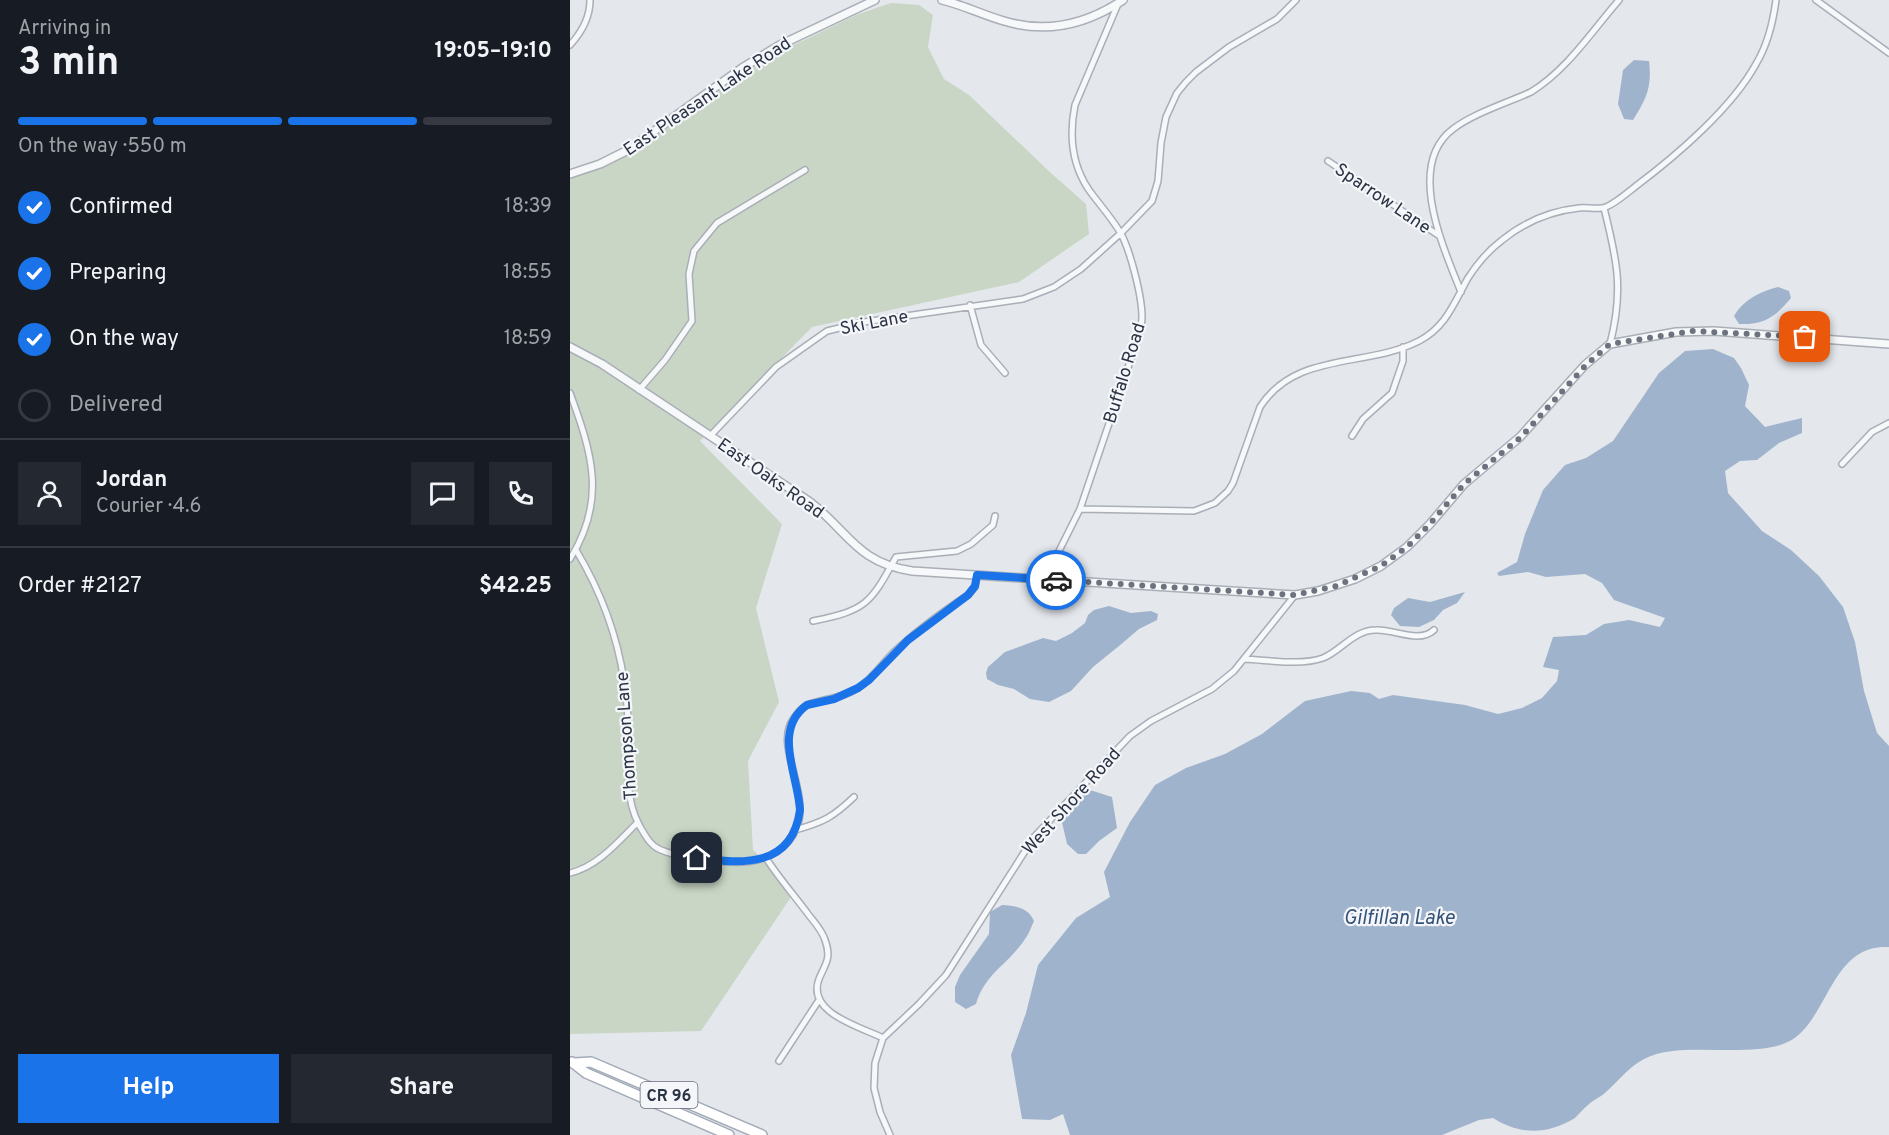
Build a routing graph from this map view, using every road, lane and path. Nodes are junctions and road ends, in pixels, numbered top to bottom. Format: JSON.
{"nodes":[{"id":1,"x":590,"y":0,"type":"edge"},
{"id":2,"x":875,"y":0,"type":"edge"},
{"id":3,"x":942,"y":0,"type":"edge"},
{"id":4,"x":1296,"y":0,"type":"edge"},
{"id":5,"x":1619,"y":0,"type":"edge"},
{"id":6,"x":1776,"y":0,"type":"edge"},
{"id":7,"x":1816,"y":0,"type":"edge"},
{"id":8,"x":1120,"y":1,"type":"edge"},
{"id":9,"x":570,"y":45,"type":"edge"},
{"id":10,"x":1889,"y":52,"type":"edge"},
{"id":11,"x":1328,"y":161,"type":"dead end"},
{"id":12,"x":805,"y":170,"type":"dead end"},
{"id":13,"x":570,"y":174,"type":"edge"},
{"id":14,"x":1604,"y":208,"type":"junction"},
{"id":15,"x":1121,"y":233,"type":"junction"},
{"id":16,"x":1438,"y":235,"type":"junction"},
{"id":17,"x":1461,"y":292,"type":"junction"},
{"id":18,"x":970,"y":305,"type":"junction"},
{"id":19,"x":1610,"y":344,"type":"junction"},
{"id":20,"x":1889,"y":344,"type":"edge"},
{"id":21,"x":570,"y":347,"type":"edge"},
{"id":22,"x":1404,"y":347,"type":"junction"},
{"id":23,"x":1005,"y":372,"type":"dead end"},
{"id":24,"x":639,"y":390,"type":"junction"},
{"id":25,"x":570,"y":393,"type":"edge"},
{"id":26,"x":1889,"y":423,"type":"edge"},
{"id":27,"x":711,"y":435,"type":"junction"},
{"id":28,"x":1352,"y":436,"type":"dead end"},
{"id":29,"x":1842,"y":464,"type":"dead end"},
{"id":30,"x":1080,"y":509,"type":"junction"},
{"id":31,"x":995,"y":516,"type":"dead end"},
{"id":32,"x":576,"y":550,"type":"junction"},
{"id":33,"x":570,"y":559,"type":"edge"},
{"id":34,"x":890,"y":567,"type":"junction"},
{"id":35,"x":977,"y":575,"type":"junction"},
{"id":36,"x":1045,"y":579,"type":"junction"},
{"id":37,"x":1295,"y":595,"type":"junction"},
{"id":38,"x":813,"y":621,"type":"dead end"},
{"id":39,"x":1434,"y":630,"type":"dead end"},
{"id":40,"x":1244,"y":659,"type":"junction"},
{"id":41,"x":854,"y":796,"type":"dead end"},
{"id":42,"x":637,"y":823,"type":"junction"},
{"id":43,"x":795,"y":830,"type":"junction"},
{"id":44,"x":766,"y":858,"type":"junction"},
{"id":45,"x":570,"y":873,"type":"edge"},
{"id":46,"x":819,"y":1000,"type":"junction"},
{"id":47,"x":883,"y":1038,"type":"junction"},
{"id":48,"x":779,"y":1061,"type":"dead end"},
{"id":49,"x":573,"y":1062,"type":"edge"},
{"id":50,"x":729,"y":1135,"type":"edge"},
{"id":51,"x":762,"y":1135,"type":"edge"},
{"id":52,"x":890,"y":1135,"type":"edge"}],
"edges":[{"from":1,"to":9,"type":"street"},
{"from":2,"to":13,"type":"street","name":"East Pleasant Lake Road"},
{"from":3,"to":8,"type":"street"},
{"from":4,"to":15,"type":"street","name":"Ski Lane"},
{"from":5,"to":16,"type":"street"},
{"from":6,"to":14,"type":"street"},
{"from":7,"to":10,"type":"street"},
{"from":8,"to":15,"type":"street","name":"Buffalo Road"},
{"from":11,"to":16,"type":"street","name":"Sparrow Lane"},
{"from":12,"to":24,"type":"street"},
{"from":14,"to":17,"type":"street"},
{"from":14,"to":19,"type":"street"},
{"from":15,"to":18,"type":"street","name":"Ski Lane"},
{"from":15,"to":30,"type":"street","name":"Buffalo Road"},
{"from":16,"to":17,"type":"street"},
{"from":17,"to":22,"type":"street"},
{"from":18,"to":23,"type":"street"},
{"from":18,"to":27,"type":"street","name":"Ski Lane"},
{"from":19,"to":20,"type":"street"},
{"from":19,"to":37,"type":"street","name":"East Oaks Road"},
{"from":21,"to":24,"type":"street","name":"East Oaks Road"},
{"from":22,"to":28,"type":"street"},
{"from":22,"to":30,"type":"street"},
{"from":24,"to":27,"type":"street","name":"East Oaks Road"},
{"from":25,"to":32,"type":"street"},
{"from":26,"to":29,"type":"street"},
{"from":27,"to":34,"type":"street","name":"East Oaks Road"},
{"from":30,"to":36,"type":"street","name":"Buffalo Road"},
{"from":31,"to":34,"type":"street"},
{"from":32,"to":33,"type":"street"},
{"from":32,"to":42,"type":"street","name":"Thompson Lane"},
{"from":34,"to":35,"type":"street","name":"East Oaks Road"},
{"from":34,"to":38,"type":"street"},
{"from":35,"to":36,"type":"street","name":"East Oaks Road"},
{"from":35,"to":43,"type":"street"},
{"from":36,"to":37,"type":"street","name":"East Oaks Road"},
{"from":37,"to":40,"type":"street","name":"West Shore Road"},
{"from":39,"to":40,"type":"street"},
{"from":40,"to":47,"type":"street","name":"West Shore Road"},
{"from":41,"to":43,"type":"street"},
{"from":42,"to":44,"type":"street","name":"Thompson Lane"},
{"from":42,"to":45,"type":"street"},
{"from":43,"to":44,"type":"street","name":"Thompson Lane"},
{"from":44,"to":46,"type":"street"},
{"from":46,"to":47,"type":"street"},
{"from":46,"to":48,"type":"street"},
{"from":47,"to":52,"type":"street"},
{"from":49,"to":50,"type":"main road","number":"CR 96"},
{"from":49,"to":51,"type":"main road","number":"CR 96"}]}
